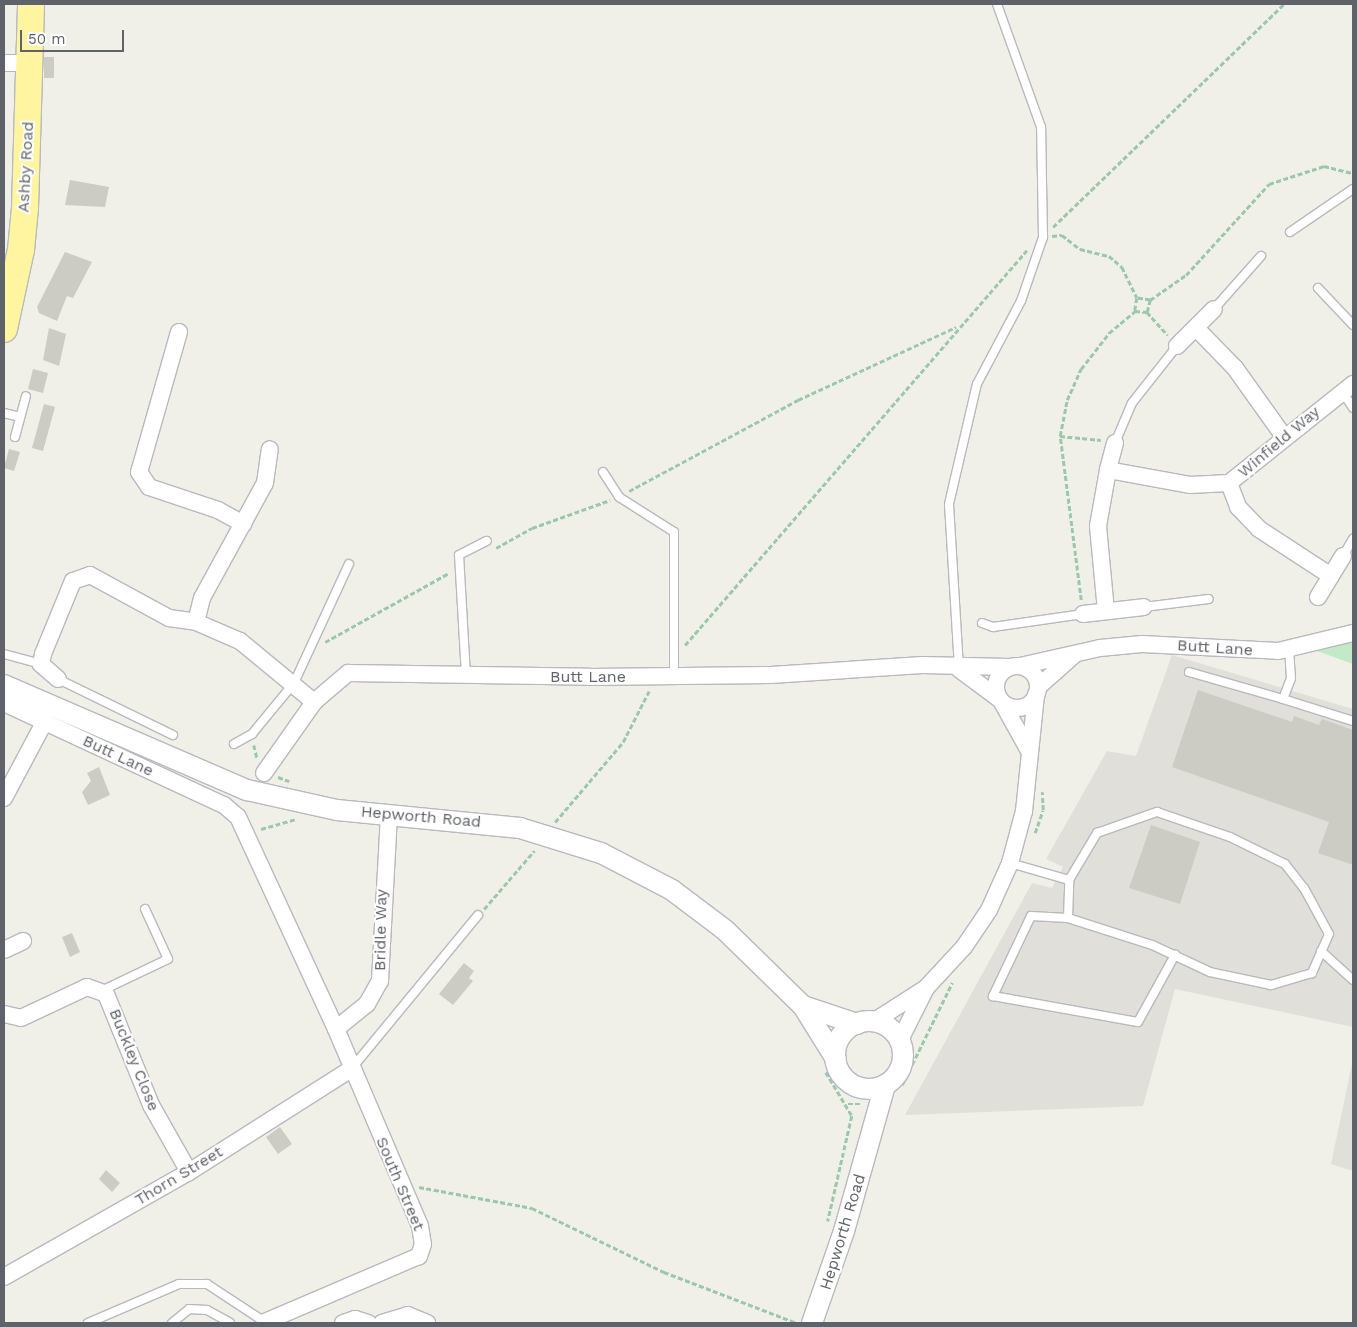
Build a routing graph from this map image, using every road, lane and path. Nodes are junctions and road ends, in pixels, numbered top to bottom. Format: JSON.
{"nodes":[{"id":1,"x":31,"y":4,"type":"edge"},
{"id":2,"x":997,"y":4,"type":"edge"},
{"id":3,"x":1284,"y":4,"type":"edge"},
{"id":4,"x":30,"y":62,"type":"junction"},
{"id":5,"x":4,"y":63,"type":"edge"},
{"id":6,"x":1353,"y":173,"type":"edge"},
{"id":7,"x":1353,"y":189,"type":"edge"},
{"id":8,"x":1290,"y":232,"type":"dead end"},
{"id":9,"x":1043,"y":237,"type":"junction"},
{"id":10,"x":1261,"y":256,"type":"dead end"},
{"id":11,"x":1318,"y":288,"type":"dead end"},
{"id":12,"x":8,"y":289,"type":"edge"},
{"id":13,"x":1137,"y":298,"type":"junction"},
{"id":14,"x":1150,"y":300,"type":"junction"},
{"id":15,"x":1214,"y":309,"type":"joint"},
{"id":16,"x":1135,"y":311,"type":"junction"},
{"id":17,"x":1147,"y":312,"type":"junction"},
{"id":18,"x":1353,"y":325,"type":"edge"},
{"id":19,"x":956,"y":327,"type":"junction"},
{"id":20,"x":1196,"y":328,"type":"junction"},
{"id":21,"x":4,"y":329,"type":"edge"},
{"id":22,"x":179,"y":332,"type":"dead end"},
{"id":23,"x":1177,"y":346,"type":"junction"},
{"id":24,"x":1347,"y":387,"type":"edge"},
{"id":25,"x":26,"y":396,"type":"dead end"},
{"id":26,"x":1353,"y":408,"type":"edge"},
{"id":27,"x":4,"y":413,"type":"edge"},
{"id":28,"x":20,"y":417,"type":"junction"},
{"id":29,"x":1060,"y":436,"type":"junction"},
{"id":30,"x":15,"y":437,"type":"dead end"},
{"id":31,"x":1284,"y":438,"type":"junction"},
{"id":32,"x":1115,"y":443,"type":"junction"},
{"id":33,"x":270,"y":449,"type":"dead end"},
{"id":34,"x":1108,"y":470,"type":"junction"},
{"id":35,"x":603,"y":472,"type":"dead end"},
{"id":36,"x":1229,"y":483,"type":"junction"},
{"id":37,"x":619,"y":497,"type":"junction"},
{"id":38,"x":243,"y":524,"type":"junction"},
{"id":39,"x":1353,"y":539,"type":"edge"},
{"id":40,"x":487,"y":541,"type":"dead end"},
{"id":41,"x":492,"y":550,"type":"dead end"},
{"id":42,"x":1343,"y":556,"type":"joint"},
{"id":43,"x":349,"y":564,"type":"dead end"},
{"id":44,"x":460,"y":568,"type":"junction"},
{"id":45,"x":1331,"y":576,"type":"junction"},
{"id":46,"x":1318,"y":597,"type":"dead end"},
{"id":47,"x":1209,"y":598,"type":"dead end"},
{"id":48,"x":1144,"y":607,"type":"joint"},
{"id":49,"x":1106,"y":611,"type":"junction"},
{"id":50,"x":1083,"y":614,"type":"junction"},
{"id":51,"x":196,"y":622,"type":"junction"},
{"id":52,"x":982,"y":623,"type":"dead end"},
{"id":53,"x":1353,"y":633,"type":"edge"},
{"id":54,"x":320,"y":649,"type":"dead end"},
{"id":55,"x":1289,"y":650,"type":"junction"},
{"id":56,"x":4,"y":654,"type":"edge"},
{"id":57,"x":1074,"y":654,"type":"junction"},
{"id":58,"x":674,"y":657,"type":"junction"},
{"id":59,"x":41,"y":664,"type":"junction"},
{"id":60,"x":1014,"y":666,"type":"junction"},
{"id":61,"x":959,"y":669,"type":"junction"},
{"id":62,"x":1189,"y":672,"type":"dead end"},
{"id":63,"x":466,"y":676,"type":"junction"},
{"id":64,"x":674,"y":676,"type":"junction"},
{"id":65,"x":58,"y":678,"type":"joint"},
{"id":66,"x":294,"y":683,"type":"junction"},
{"id":67,"x":4,"y":685,"type":"edge"},
{"id":68,"x":1037,"y":691,"type":"junction"},
{"id":69,"x":1283,"y":699,"type":"junction"},
{"id":70,"x":1001,"y":701,"type":"junction"},
{"id":71,"x":314,"y":702,"type":"junction"},
{"id":72,"x":4,"y":703,"type":"edge"},
{"id":73,"x":45,"y":721,"type":"junction"},
{"id":74,"x":1353,"y":721,"type":"edge"},
{"id":75,"x":173,"y":734,"type":"dead end"},
{"id":76,"x":258,"y":740,"type":"dead end"},
{"id":77,"x":234,"y":744,"type":"dead end"},
{"id":78,"x":1028,"y":749,"type":"junction"},
{"id":79,"x":264,"y":773,"type":"junction"},
{"id":80,"x":292,"y":782,"type":"dead end"},
{"id":81,"x":1041,"y":783,"type":"dead end"},
{"id":82,"x":4,"y":798,"type":"edge"},
{"id":83,"x":232,"y":810,"type":"joint"},
{"id":84,"x":388,"y":814,"type":"junction"},
{"id":85,"x":304,"y":820,"type":"dead end"},
{"id":86,"x":255,"y":829,"type":"dead end"},
{"id":87,"x":541,"y":840,"type":"junction"},
{"id":88,"x":1033,"y":840,"type":"dead end"},
{"id":89,"x":527,"y":846,"type":"dead end"},
{"id":90,"x":1010,"y":863,"type":"junction"},
{"id":91,"x":1069,"y":880,"type":"junction"},
{"id":92,"x":145,"y":909,"type":"dead end"},
{"id":93,"x":478,"y":915,"type":"joint"},
{"id":94,"x":1068,"y":918,"type":"junction"},
{"id":95,"x":23,"y":941,"type":"dead end"},
{"id":96,"x":4,"y":950,"type":"edge"},
{"id":97,"x":1321,"y":951,"type":"junction"},
{"id":98,"x":1174,"y":955,"type":"junction"},
{"id":99,"x":953,"y":980,"type":"dead end"},
{"id":100,"x":1353,"y":980,"type":"edge"},
{"id":101,"x":926,"y":988,"type":"junction"},
{"id":102,"x":101,"y":991,"type":"junction"},
{"id":103,"x":803,"y":1006,"type":"junction"},
{"id":104,"x":4,"y":1014,"type":"edge"},
{"id":105,"x":865,"y":1023,"type":"junction"},
{"id":106,"x":336,"y":1029,"type":"junction"},
{"id":107,"x":900,"y":1040,"type":"junction"},
{"id":108,"x":830,"y":1062,"type":"junction"},
{"id":109,"x":351,"y":1069,"type":"junction"},
{"id":110,"x":856,"y":1087,"type":"junction"},
{"id":111,"x":893,"y":1087,"type":"junction"},
{"id":112,"x":868,"y":1139,"type":"junction"},
{"id":113,"x":189,"y":1172,"type":"junction"},
{"id":114,"x":400,"y":1183,"type":"junction"},
{"id":115,"x":826,"y":1227,"type":"dead end"},
{"id":116,"x":4,"y":1277,"type":"edge"},
{"id":117,"x":799,"y":1321,"type":"edge"},
{"id":118,"x":265,"y":1322,"type":"joint"},
{"id":119,"x":88,"y":1323,"type":"edge"},
{"id":120,"x":172,"y":1323,"type":"edge"},
{"id":121,"x":230,"y":1323,"type":"edge"},
{"id":122,"x":343,"y":1323,"type":"edge"},
{"id":123,"x":368,"y":1323,"type":"edge"},
{"id":124,"x":382,"y":1323,"type":"edge"},
{"id":125,"x":427,"y":1323,"type":"edge"}],
"edges":[{"from":1,"to":4,"type":"highway","name":"Ashby Road"},
{"from":2,"to":9,"type":"lane"},
{"from":3,"to":9,"type":"path"},
{"from":4,"to":5,"type":"street"},
{"from":4,"to":12,"type":"highway","name":"Ashby Road"},
{"from":6,"to":14,"type":"path"},
{"from":7,"to":8,"type":"lane"},
{"from":9,"to":13,"type":"path"},
{"from":9,"to":19,"type":"path"},
{"from":9,"to":61,"type":"lane"},
{"from":10,"to":15,"type":"lane"},
{"from":11,"to":18,"type":"lane"},
{"from":12,"to":21,"type":"highway","name":"Ashby Road"},
{"from":13,"to":14,"type":"path"},
{"from":13,"to":16,"type":"path"},
{"from":14,"to":17,"type":"path"},
{"from":15,"to":20,"type":"street"},
{"from":16,"to":17,"type":"path"},
{"from":16,"to":29,"type":"path"},
{"from":17,"to":23,"type":"path"},
{"from":19,"to":37,"type":"path"},
{"from":19,"to":58,"type":"path"},
{"from":20,"to":23,"type":"street"},
{"from":20,"to":31,"type":"street"},
{"from":22,"to":38,"type":"street"},
{"from":23,"to":32,"type":"lane"},
{"from":24,"to":26,"type":"lane"},
{"from":24,"to":31,"type":"street","name":"Winfield Way"},
{"from":25,"to":28,"type":"lane"},
{"from":27,"to":28,"type":"lane"},
{"from":28,"to":30,"type":"lane"},
{"from":29,"to":32,"type":"path"},
{"from":29,"to":50,"type":"path"},
{"from":31,"to":36,"type":"street","name":"Winfield Way"},
{"from":32,"to":34,"type":"street"},
{"from":33,"to":38,"type":"street"},
{"from":34,"to":36,"type":"street","name":"Winfield Way"},
{"from":34,"to":49,"type":"street"},
{"from":35,"to":37,"type":"lane"},
{"from":36,"to":45,"type":"street"},
{"from":37,"to":41,"type":"path"},
{"from":37,"to":58,"type":"lane"},
{"from":38,"to":51,"type":"street"},
{"from":39,"to":42,"type":"lane"},
{"from":40,"to":44,"type":"lane"},
{"from":42,"to":45,"type":"street"},
{"from":43,"to":66,"type":"lane"},
{"from":44,"to":54,"type":"path"},
{"from":44,"to":63,"type":"lane"},
{"from":45,"to":46,"type":"street"},
{"from":47,"to":48,"type":"lane"},
{"from":48,"to":49,"type":"street"},
{"from":49,"to":50,"type":"street"},
{"from":50,"to":52,"type":"lane"},
{"from":51,"to":59,"type":"street"},
{"from":51,"to":66,"type":"street"},
{"from":53,"to":55,"type":"street","name":"Butt Lane"},
{"from":55,"to":57,"type":"street","name":"Butt Lane"},
{"from":55,"to":69,"type":"lane"},
{"from":56,"to":59,"type":"lane"},
{"from":57,"to":60,"type":"street","name":"Butt Lane"},
{"from":57,"to":68,"type":"street"},
{"from":58,"to":64,"type":"lane"},
{"from":59,"to":65,"type":"street"},
{"from":60,"to":61,"type":"street","name":"Butt Lane"},
{"from":60,"to":68,"type":"street"},
{"from":60,"to":70,"type":"street"},
{"from":61,"to":64,"type":"street","name":"Butt Lane"},
{"from":61,"to":70,"type":"street"},
{"from":62,"to":69,"type":"lane"},
{"from":63,"to":64,"type":"street","name":"Butt Lane"},
{"from":63,"to":71,"type":"street","name":"Butt Lane"},
{"from":64,"to":87,"type":"path"},
{"from":65,"to":75,"type":"lane"},
{"from":66,"to":71,"type":"street"},
{"from":66,"to":77,"type":"lane"},
{"from":67,"to":84,"type":"street","name":"Hepworth Road"},
{"from":68,"to":70,"type":"street"},
{"from":68,"to":78,"type":"street"},
{"from":69,"to":74,"type":"lane"},
{"from":70,"to":78,"type":"street"},
{"from":71,"to":79,"type":"street","name":"Butt Lane"},
{"from":72,"to":73,"type":"street","name":"Butt Lane"},
{"from":73,"to":82,"type":"street"},
{"from":73,"to":83,"type":"street","name":"Butt Lane"},
{"from":76,"to":79,"type":"path"},
{"from":78,"to":90,"type":"street"},
{"from":79,"to":80,"type":"path"},
{"from":81,"to":88,"type":"path"},
{"from":83,"to":106,"type":"street","name":"South Street"},
{"from":84,"to":87,"type":"street","name":"Hepworth Road"},
{"from":84,"to":106,"type":"street","name":"Bridle Way"},
{"from":85,"to":86,"type":"path"},
{"from":87,"to":89,"type":"path"},
{"from":87,"to":93,"type":"path"},
{"from":87,"to":103,"type":"street","name":"Hepworth Road"},
{"from":90,"to":91,"type":"lane"},
{"from":90,"to":101,"type":"street"},
{"from":91,"to":94,"type":"lane"},
{"from":91,"to":97,"type":"lane"},
{"from":92,"to":102,"type":"lane"},
{"from":93,"to":109,"type":"lane"},
{"from":94,"to":98,"type":"lane"},
{"from":94,"to":98,"type":"lane"},
{"from":95,"to":96,"type":"street"},
{"from":97,"to":98,"type":"lane"},
{"from":97,"to":100,"type":"lane"},
{"from":99,"to":111,"type":"path"},
{"from":101,"to":105,"type":"street"},
{"from":101,"to":107,"type":"street"},
{"from":102,"to":104,"type":"street","name":"Buckley Close"},
{"from":102,"to":113,"type":"street","name":"Buckley Close"},
{"from":103,"to":105,"type":"street","name":"Hepworth Road"},
{"from":103,"to":108,"type":"street","name":"Hepworth Road"},
{"from":105,"to":107,"type":"street"},
{"from":105,"to":108,"type":"street"},
{"from":106,"to":109,"type":"street","name":"South Street"},
{"from":107,"to":111,"type":"street"},
{"from":108,"to":110,"type":"street"},
{"from":108,"to":115,"type":"path"},
{"from":109,"to":113,"type":"street","name":"Thorn Street"},
{"from":109,"to":114,"type":"street","name":"South Street"},
{"from":110,"to":111,"type":"street"},
{"from":110,"to":112,"type":"street","name":"Hepworth Road"},
{"from":111,"to":112,"type":"street","name":"Hepworth Road"},
{"from":112,"to":117,"type":"street","name":"Hepworth Road"},
{"from":113,"to":116,"type":"street","name":"Thorn Street"},
{"from":114,"to":117,"type":"path"},
{"from":114,"to":118,"type":"street","name":"South Street"},
{"from":118,"to":119,"type":"lane","name":"South Street"},
{"from":120,"to":121,"type":"lane"},
{"from":122,"to":123,"type":"street"},
{"from":124,"to":125,"type":"street"}]}
